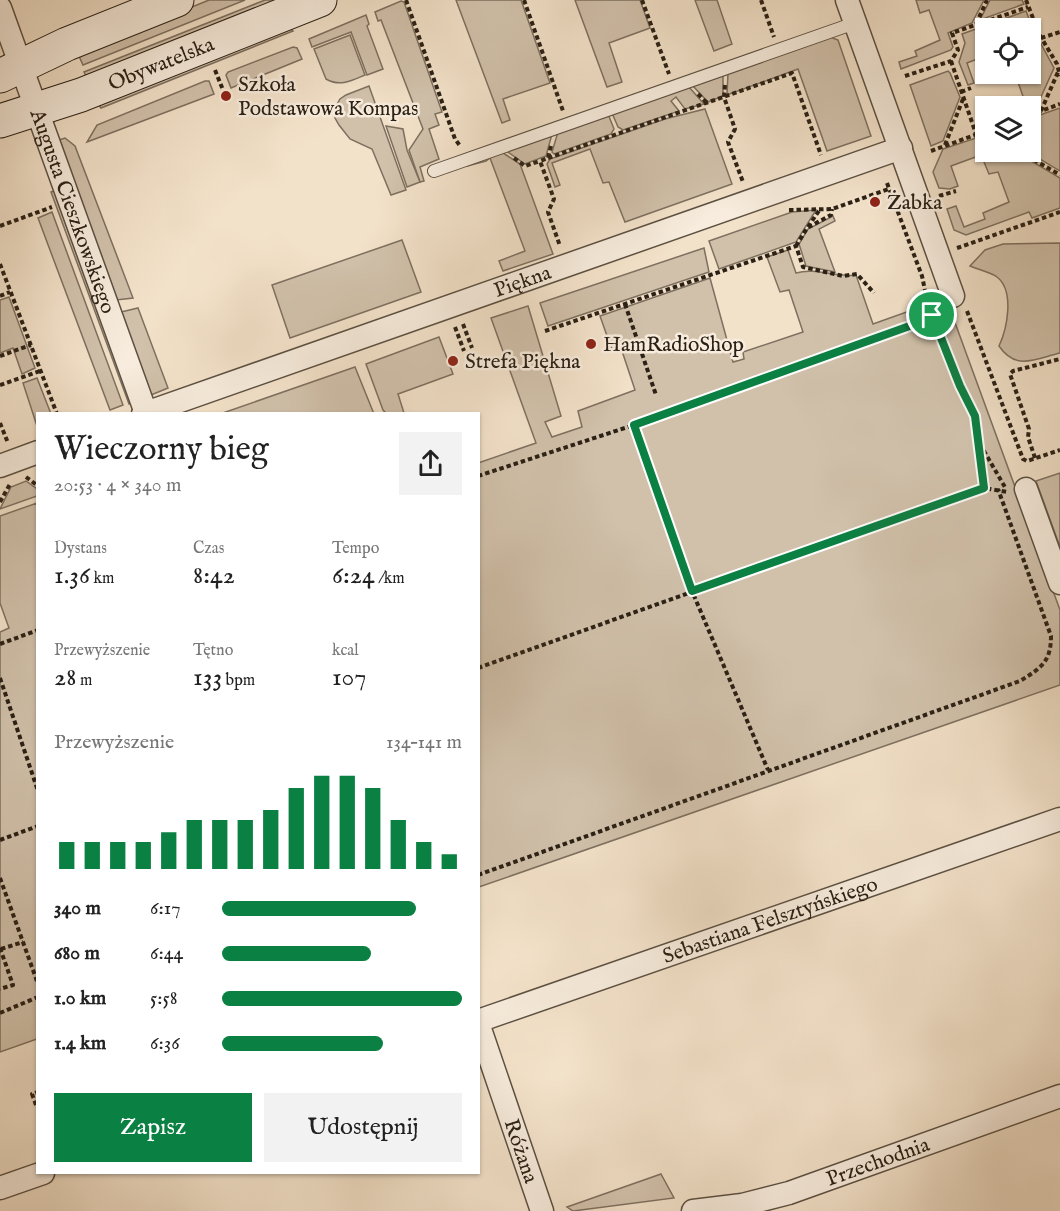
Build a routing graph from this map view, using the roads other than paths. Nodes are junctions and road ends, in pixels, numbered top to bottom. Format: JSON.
{"nodes":[{"id":1,"x":177,"y":0,"type":"edge"},
{"id":2,"x":320,"y":0,"type":"edge"},
{"id":3,"x":847,"y":0,"type":"edge"},
{"id":4,"x":0,"y":8,"type":"edge"},
{"id":5,"x":855,"y":22,"type":"junction"},
{"id":6,"x":10,"y":71,"type":"edge"},
{"id":7,"x":38,"y":110,"type":"junction"},
{"id":8,"x":0,"y":121,"type":"edge"},
{"id":9,"x":901,"y":148,"type":"junction"},
{"id":10,"x":434,"y":171,"type":"dead end"},
{"id":11,"x":959,"y":300,"type":"road end"},
{"id":12,"x":145,"y":412,"type":"edge"},
{"id":13,"x":148,"y":412,"type":"edge"},
{"id":14,"x":36,"y":453,"type":"edge"},
{"id":15,"x":0,"y":466,"type":"edge"},
{"id":16,"x":1017,"y":490,"type":"road end"},
{"id":17,"x":1060,"y":583,"type":"edge"},
{"id":18,"x":1060,"y":819,"type":"edge"},
{"id":19,"x":480,"y":1021,"type":"edge"},
{"id":20,"x":480,"y":1028,"type":"edge"},
{"id":21,"x":1060,"y":1096,"type":"edge"},
{"id":22,"x":39,"y":1174,"type":"edge"},
{"id":23,"x":0,"y":1188,"type":"edge"},
{"id":24,"x":542,"y":1211,"type":"edge"},
{"id":25,"x":693,"y":1211,"type":"edge"}],
"edges":[{"from":1,"to":6,"type":"main road"},
{"from":2,"to":7,"type":"main road","name":"Obywatelska"},
{"from":3,"to":5,"type":"street"},
{"from":4,"to":6,"type":"street","name":"Augusta Cieszkowskiego"},
{"from":5,"to":9,"type":"street"},
{"from":5,"to":10,"type":"lane"},
{"from":6,"to":7,"type":"street","name":"Augusta Cieszkowskiego"},
{"from":7,"to":8,"type":"main road","name":"Obywatelska"},
{"from":7,"to":12,"type":"street","name":"Augusta Cieszkowskiego"},
{"from":9,"to":11,"type":"street"},
{"from":9,"to":13,"type":"street","name":"Piękna"},
{"from":14,"to":15,"type":"street"},
{"from":16,"to":17,"type":"street"},
{"from":18,"to":19,"type":"street","name":"Sebastiana Felsztyńskiego"},
{"from":20,"to":24,"type":"street","name":"Różana"},
{"from":21,"to":25,"type":"street","name":"Przechodnia"},
{"from":22,"to":23,"type":"street"}]}
